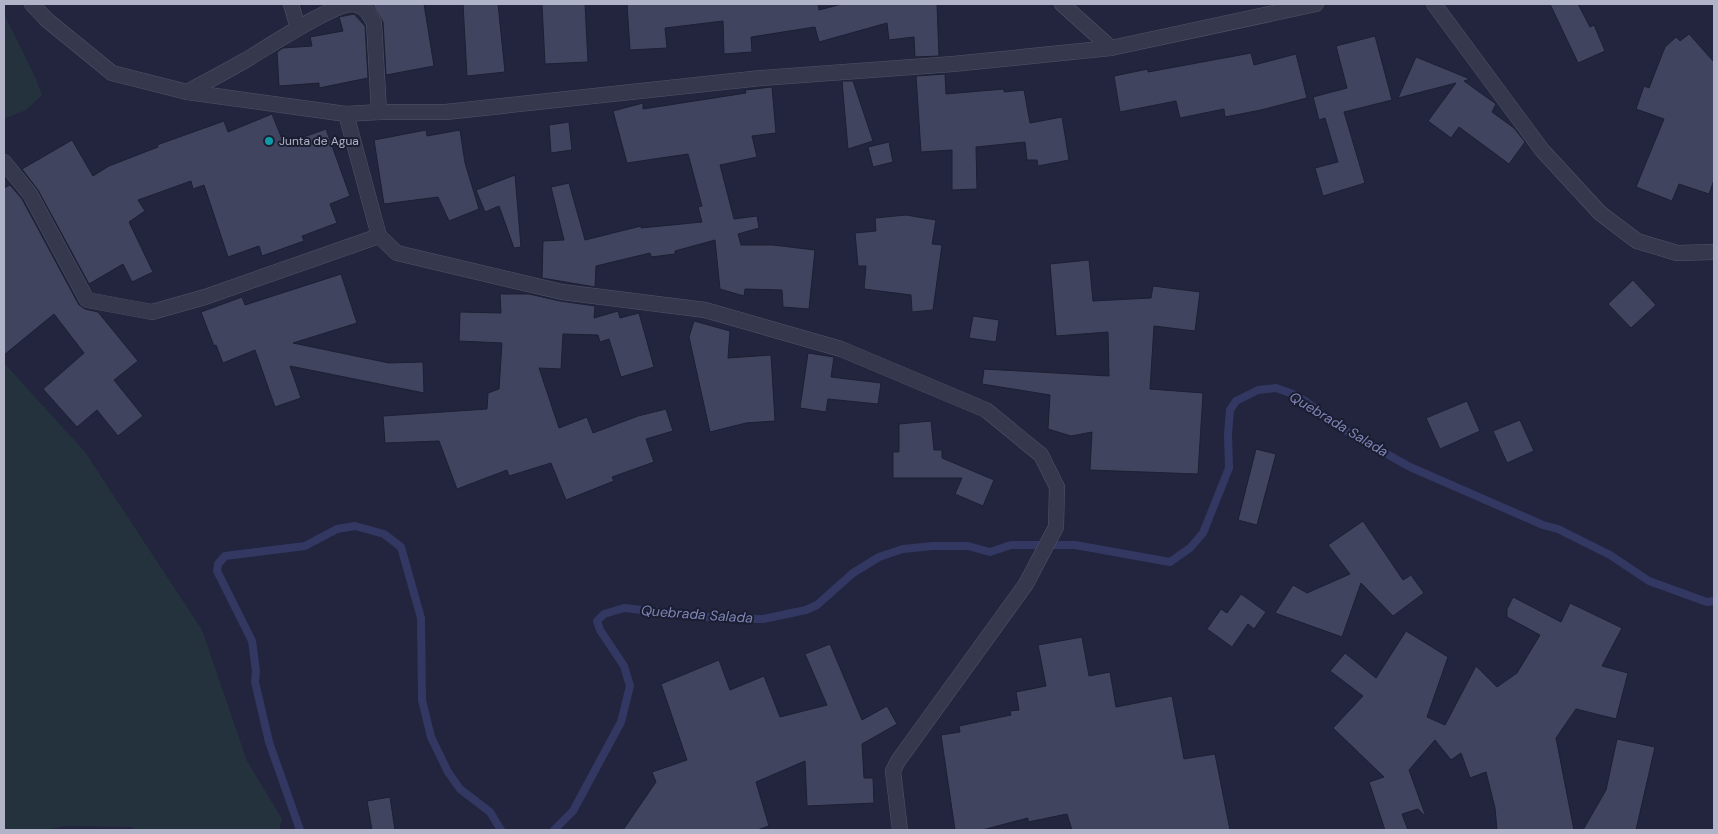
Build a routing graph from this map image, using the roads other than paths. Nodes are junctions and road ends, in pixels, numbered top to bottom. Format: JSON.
{"nodes":[{"id":1,"x":32,"y":4,"type":"edge"},
{"id":2,"x":291,"y":4,"type":"edge"},
{"id":3,"x":1062,"y":4,"type":"edge"},
{"id":4,"x":1316,"y":4,"type":"edge"},
{"id":5,"x":1434,"y":4,"type":"edge"},
{"id":6,"x":298,"y":28,"type":"junction"},
{"id":7,"x":1111,"y":48,"type":"junction"},
{"id":8,"x":187,"y":92,"type":"junction"},
{"id":9,"x":380,"y":112,"type":"junction"},
{"id":10,"x":346,"y":114,"type":"junction"},
{"id":11,"x":4,"y":162,"type":"edge"},
{"id":12,"x":379,"y":236,"type":"junction"},
{"id":13,"x":1714,"y":252,"type":"edge"},
{"id":14,"x":900,"y":830,"type":"edge"}],
"edges":[{"from":1,"to":8,"type":"street"},
{"from":2,"to":6,"type":"street"},
{"from":3,"to":7,"type":"street"},
{"from":4,"to":7,"type":"street"},
{"from":5,"to":13,"type":"street"},
{"from":6,"to":8,"type":"street"},
{"from":6,"to":9,"type":"street"},
{"from":7,"to":9,"type":"street"},
{"from":8,"to":10,"type":"street"},
{"from":9,"to":10,"type":"street"},
{"from":10,"to":12,"type":"street"},
{"from":11,"to":12,"type":"street"},
{"from":12,"to":14,"type":"street"}]}
